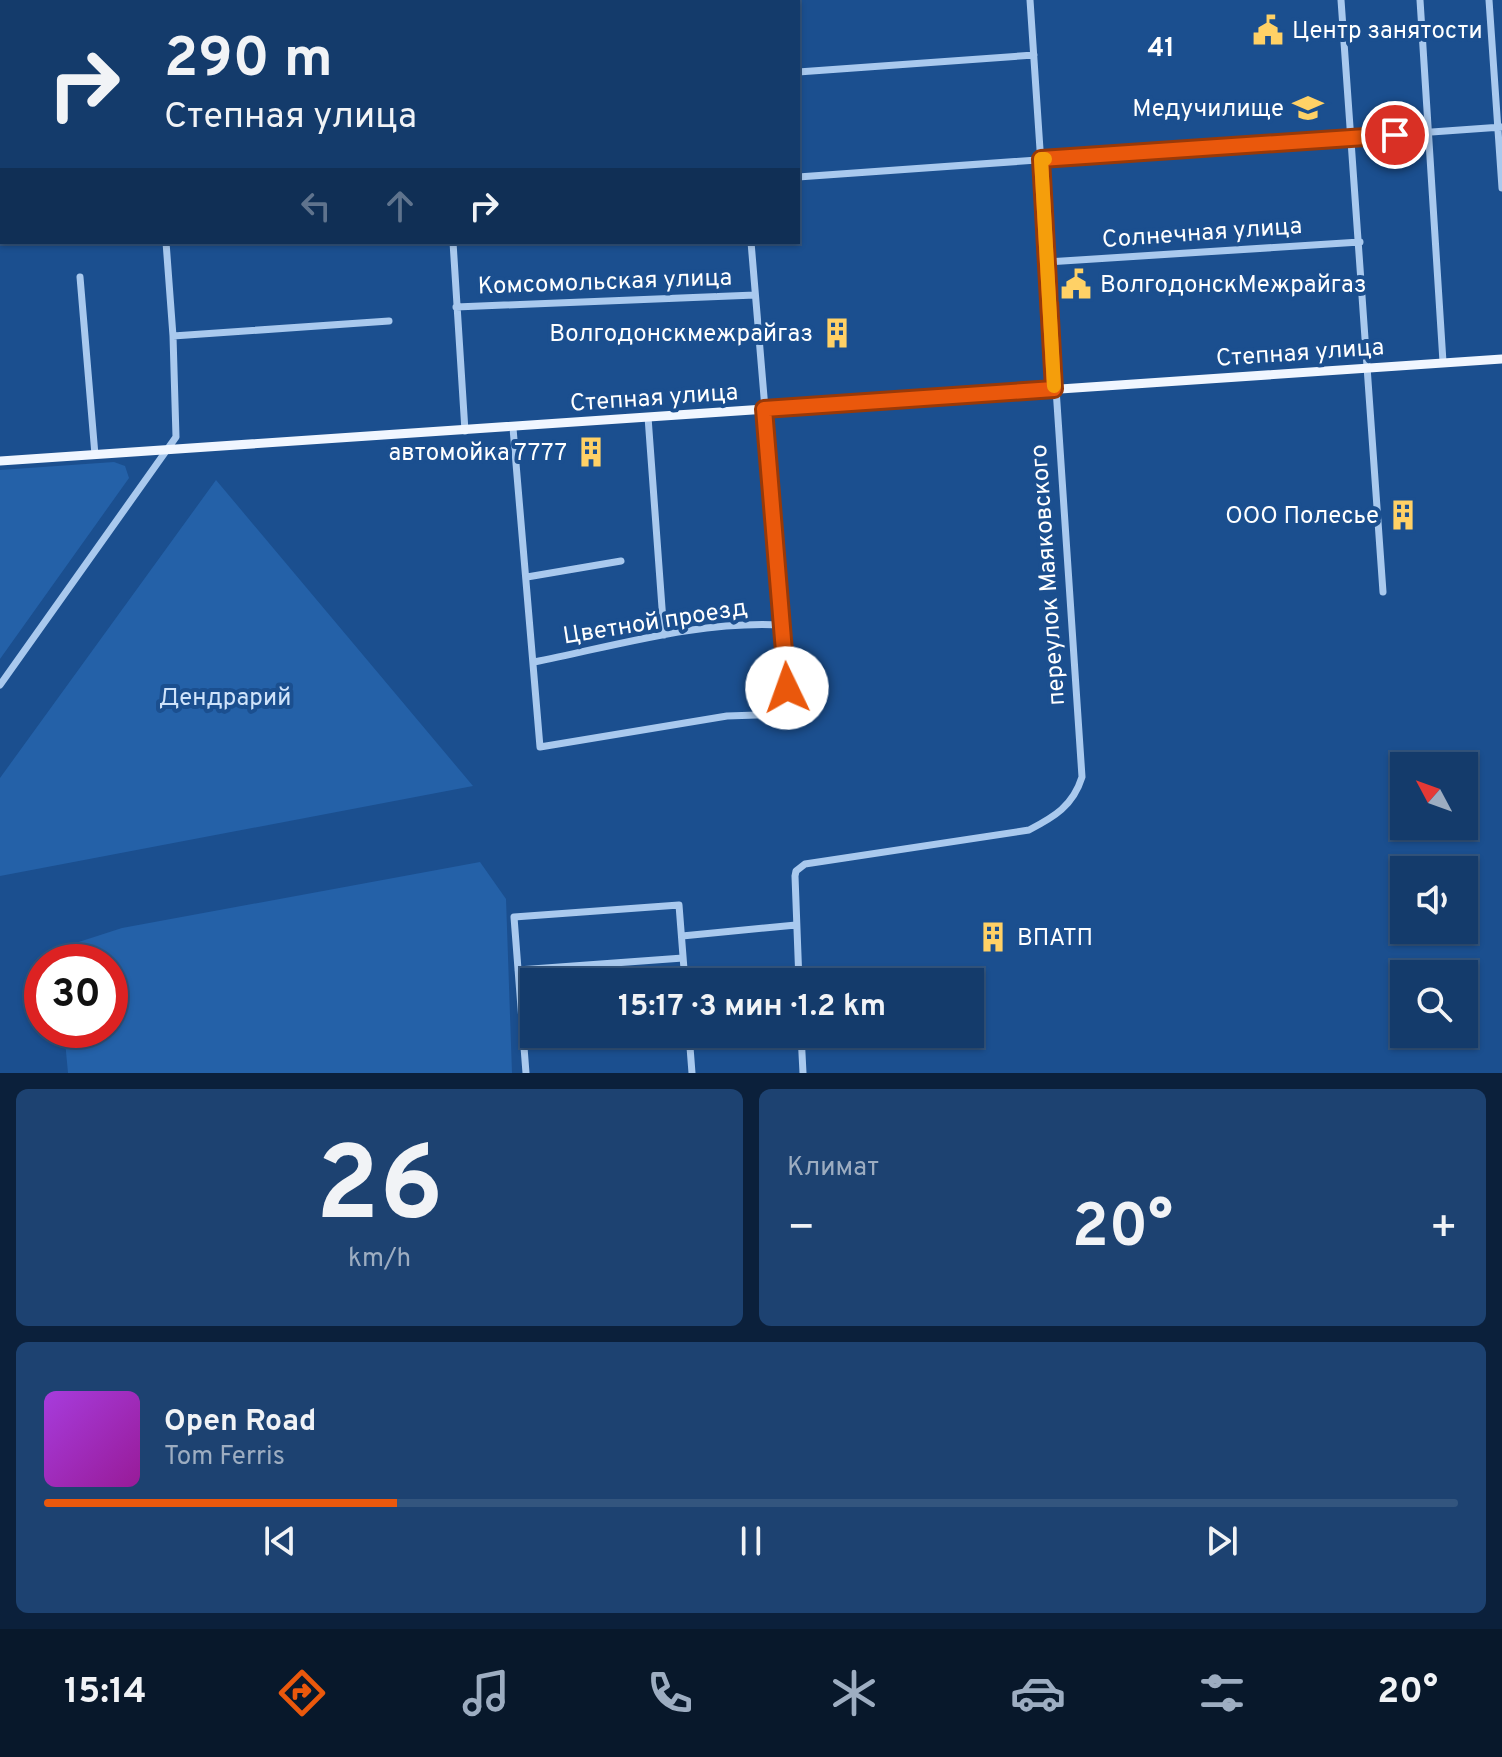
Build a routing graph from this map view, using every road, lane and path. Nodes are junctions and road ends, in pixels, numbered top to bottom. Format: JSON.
{"nodes":[{"id":1,"x":1030,"y":0,"type":"edge"},
{"id":2,"x":1341,"y":0,"type":"edge"},
{"id":3,"x":1420,"y":0,"type":"edge"},
{"id":4,"x":1489,"y":0,"type":"edge"},
{"id":5,"x":1034,"y":55,"type":"junction"},
{"id":6,"x":800,"y":72,"type":"edge"},
{"id":7,"x":1500,"y":127,"type":"edge"},
{"id":8,"x":1430,"y":132,"type":"junction"},
{"id":9,"x":1352,"y":138,"type":"junction"},
{"id":10,"x":1041,"y":159,"type":"junction"},
{"id":11,"x":800,"y":177,"type":"edge"},
{"id":12,"x":1502,"y":188,"type":"edge"},
{"id":13,"x":1360,"y":242,"type":"junction"},
{"id":14,"x":166,"y":244,"type":"edge"},
{"id":15,"x":453,"y":244,"type":"edge"},
{"id":16,"x":751,"y":244,"type":"edge"},
{"id":17,"x":1047,"y":262,"type":"junction"},
{"id":18,"x":80,"y":277,"type":"dead end"},
{"id":19,"x":755,"y":295,"type":"junction"},
{"id":20,"x":456,"y":307,"type":"junction"},
{"id":21,"x":389,"y":321,"type":"dead end"},
{"id":22,"x":173,"y":336,"type":"junction"},
{"id":23,"x":1502,"y":359,"type":"edge"},
{"id":24,"x":1443,"y":362,"type":"junction"},
{"id":25,"x":1368,"y":367,"type":"junction"},
{"id":26,"x":1054,"y":389,"type":"junction"},
{"id":27,"x":764,"y":409,"type":"junction"},
{"id":28,"x":648,"y":417,"type":"junction"},
{"id":29,"x":513,"y":428,"type":"junction"},
{"id":30,"x":465,"y":431,"type":"junction"},
{"id":31,"x":167,"y":449,"type":"junction"},
{"id":32,"x":95,"y":455,"type":"junction"},
{"id":33,"x":0,"y":461,"type":"edge"},
{"id":34,"x":621,"y":561,"type":"dead end"},
{"id":35,"x":527,"y":577,"type":"junction"},
{"id":36,"x":1383,"y":592,"type":"dead end"},
{"id":37,"x":783,"y":625,"type":"junction"},
{"id":38,"x":664,"y":635,"type":"junction"},
{"id":39,"x":534,"y":662,"type":"junction"},
{"id":40,"x":0,"y":685,"type":"edge"},
{"id":41,"x":796,"y":925,"type":"junction"},
{"id":42,"x":682,"y":936,"type":"junction"},
{"id":43,"x":683,"y":958,"type":"junction"},
{"id":44,"x":684,"y":968,"type":"edge"},
{"id":45,"x":798,"y":968,"type":"edge"},
{"id":46,"x":518,"y":970,"type":"junction"},
{"id":47,"x":520,"y":993,"type":"edge"},
{"id":48,"x":524,"y":1048,"type":"edge"},
{"id":49,"x":690,"y":1048,"type":"edge"},
{"id":50,"x":802,"y":1048,"type":"edge"},
{"id":51,"x":526,"y":1073,"type":"edge"},
{"id":52,"x":692,"y":1073,"type":"edge"},
{"id":53,"x":803,"y":1073,"type":"edge"}],
"edges":[{"from":1,"to":5,"type":"street","name":"переулок Маяковского"},
{"from":2,"to":9,"type":"street"},
{"from":3,"to":8,"type":"street"},
{"from":4,"to":7,"type":"street"},
{"from":5,"to":6,"type":"street"},
{"from":5,"to":10,"type":"street","name":"переулок Маяковского"},
{"from":7,"to":8,"type":"street"},
{"from":7,"to":12,"type":"street"},
{"from":8,"to":9,"type":"street"},
{"from":8,"to":24,"type":"street"},
{"from":9,"to":10,"type":"street"},
{"from":9,"to":13,"type":"street"},
{"from":10,"to":11,"type":"street"},
{"from":10,"to":17,"type":"street","name":"переулок Маяковского"},
{"from":13,"to":17,"type":"street","name":"Солнечная улица"},
{"from":13,"to":25,"type":"street"},
{"from":14,"to":22,"type":"street"},
{"from":15,"to":20,"type":"street"},
{"from":16,"to":19,"type":"street"},
{"from":17,"to":26,"type":"street","name":"переулок Маяковского"},
{"from":18,"to":32,"type":"street"},
{"from":19,"to":20,"type":"street","name":"Комсомольская улица"},
{"from":19,"to":27,"type":"street"},
{"from":20,"to":30,"type":"street"},
{"from":21,"to":22,"type":"street"},
{"from":22,"to":31,"type":"street"},
{"from":23,"to":24,"type":"main road","name":"Степная улица"},
{"from":24,"to":25,"type":"main road","name":"Степная улица"},
{"from":25,"to":26,"type":"main road","name":"Степная улица"},
{"from":25,"to":36,"type":"street"},
{"from":26,"to":27,"type":"main road","name":"Степная улица"},
{"from":26,"to":41,"type":"street","name":"переулок Маяковского"},
{"from":27,"to":28,"type":"main road","name":"Степная улица"},
{"from":27,"to":37,"type":"street"},
{"from":28,"to":29,"type":"main road","name":"Степная улица"},
{"from":28,"to":38,"type":"street"},
{"from":29,"to":30,"type":"main road","name":"Степная улица"},
{"from":29,"to":35,"type":"street"},
{"from":30,"to":31,"type":"main road","name":"Степная улица"},
{"from":31,"to":32,"type":"main road","name":"Степная улица"},
{"from":31,"to":40,"type":"street"},
{"from":32,"to":33,"type":"main road","name":"Степная улица"},
{"from":34,"to":35,"type":"street"},
{"from":35,"to":39,"type":"street"},
{"from":37,"to":38,"type":"street","name":"Цветной проезд"},
{"from":37,"to":39,"type":"street"},
{"from":38,"to":39,"type":"street","name":"Цветной проезд"},
{"from":41,"to":42,"type":"street"},
{"from":41,"to":45,"type":"street","name":"переулок Маяковского"},
{"from":42,"to":43,"type":"street"},
{"from":42,"to":46,"type":"street"},
{"from":43,"to":44,"type":"street"},
{"from":43,"to":46,"type":"street"},
{"from":46,"to":47,"type":"street"},
{"from":48,"to":51,"type":"street"},
{"from":49,"to":52,"type":"street"},
{"from":50,"to":53,"type":"street"}]}
